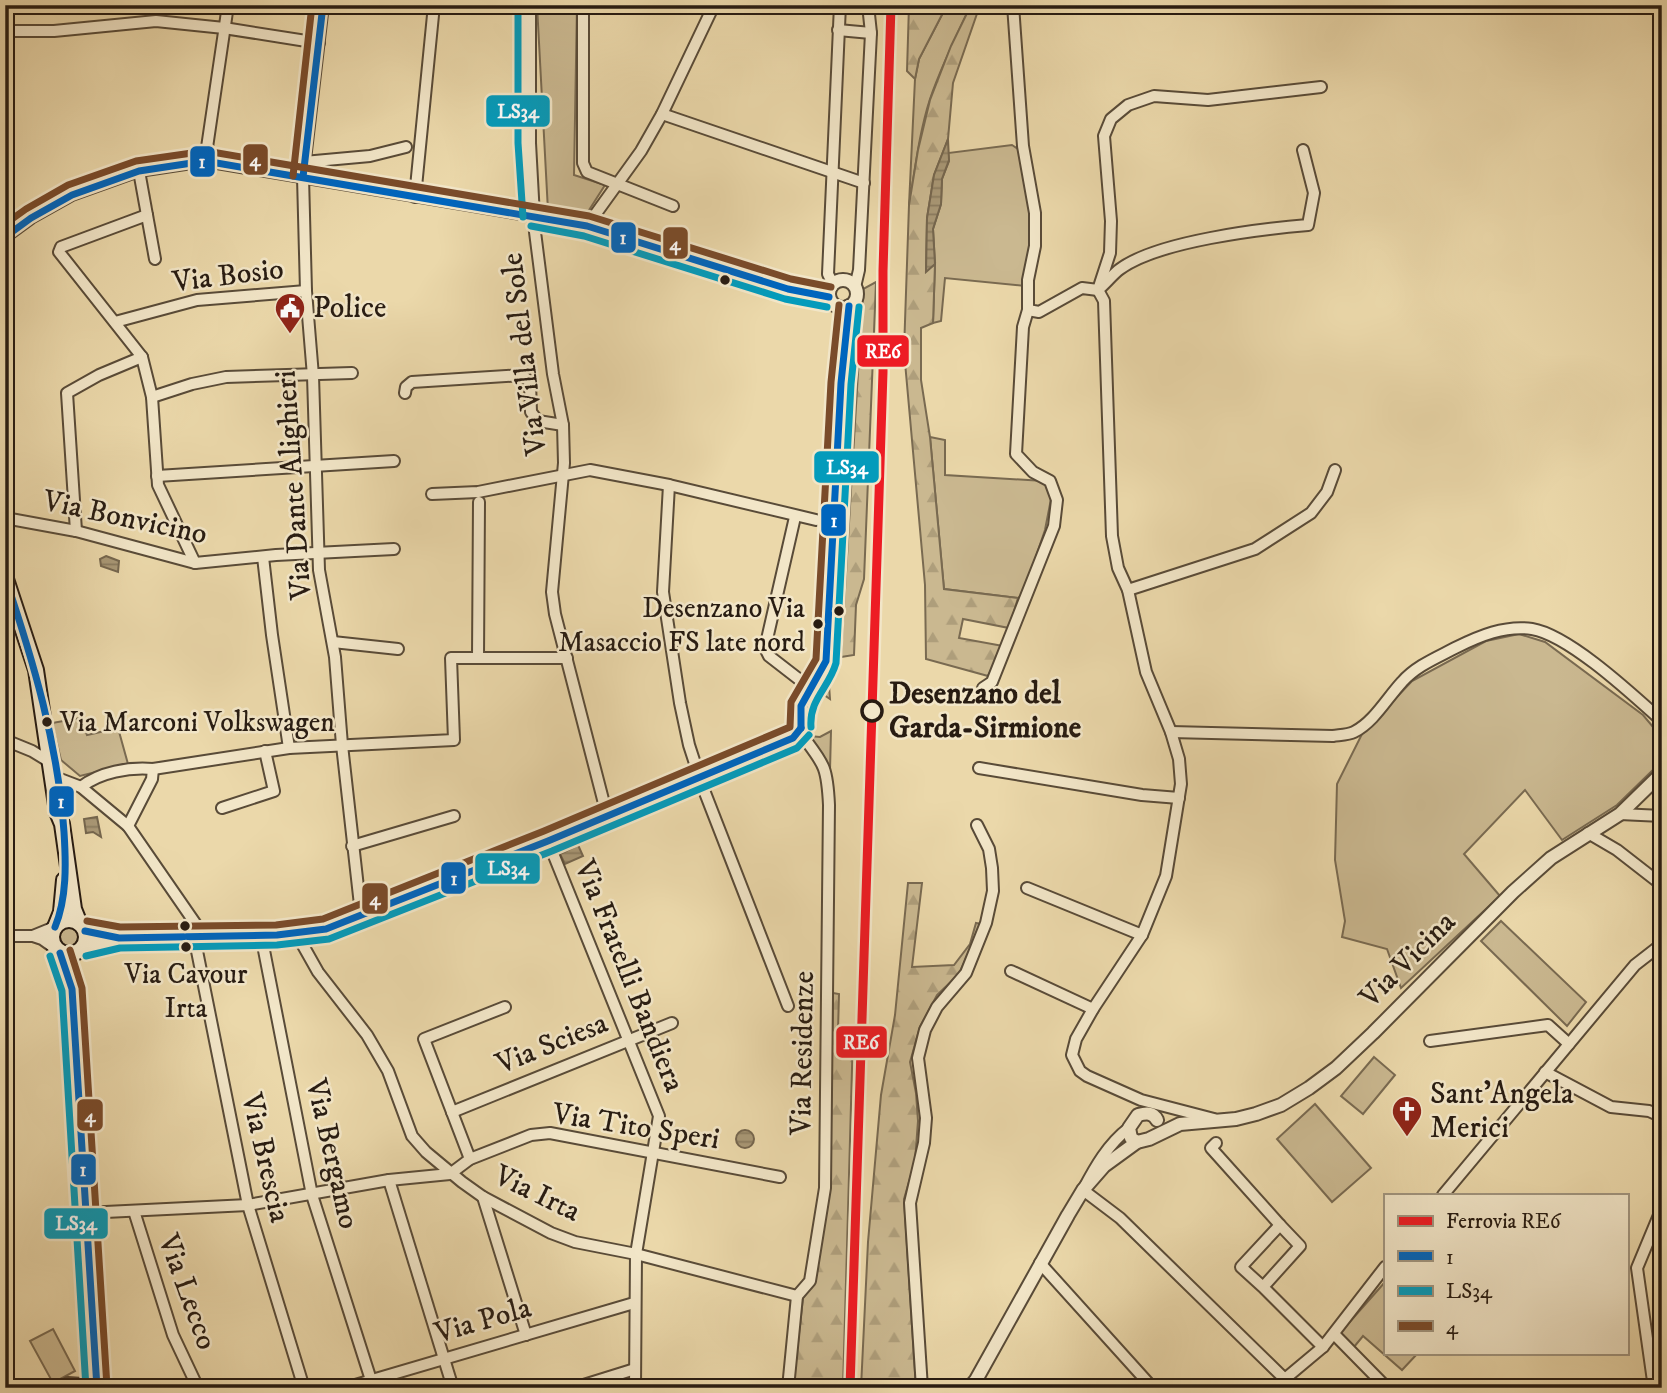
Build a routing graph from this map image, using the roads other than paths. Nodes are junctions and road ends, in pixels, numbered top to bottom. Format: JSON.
{"nodes":[{"id":1,"x":228,"y":5,"type":"edge"},
{"id":2,"x":323,"y":5,"type":"edge"},
{"id":3,"x":434,"y":5,"type":"edge"},
{"id":4,"x":529,"y":5,"type":"edge"},
{"id":5,"x":583,"y":5,"type":"edge"},
{"id":6,"x":714,"y":5,"type":"edge"},
{"id":7,"x":839,"y":5,"type":"edge"},
{"id":8,"x":868,"y":5,"type":"edge"},
{"id":9,"x":1013,"y":5,"type":"edge"},
{"id":10,"x":224,"y":28,"type":"junction"},
{"id":11,"x":838,"y":30,"type":"junction"},
{"id":12,"x":5,"y":31,"type":"edge"},
{"id":13,"x":871,"y":33,"type":"junction"},
{"id":14,"x":319,"y":43,"type":"junction"},
{"id":15,"x":1321,"y":87,"type":"dead end"},
{"id":16,"x":662,"y":114,"type":"junction"},
{"id":17,"x":406,"y":147,"type":"dead end"},
{"id":18,"x":1303,"y":150,"type":"dead end"},
{"id":19,"x":205,"y":161,"type":"junction"},
{"id":20,"x":304,"y":162,"type":"junction"},
{"id":21,"x":139,"y":171,"type":"junction"},
{"id":22,"x":834,"y":174,"type":"junction"},
{"id":23,"x":303,"y":177,"type":"junction"},
{"id":24,"x":864,"y":183,"type":"junction"},
{"id":25,"x":615,"y":184,"type":"junction"},
{"id":26,"x":415,"y":197,"type":"junction"},
{"id":27,"x":673,"y":206,"type":"dead end"},
{"id":28,"x":147,"y":215,"type":"junction"},
{"id":29,"x":533,"y":216,"type":"junction"},
{"id":30,"x":587,"y":226,"type":"junction"},
{"id":31,"x":5,"y":237,"type":"edge"},
{"id":32,"x":155,"y":259,"type":"dead end"},
{"id":33,"x":855,"y":287,"type":"junction"},
{"id":34,"x":831,"y":290,"type":"junction"},
{"id":35,"x":1098,"y":290,"type":"junction"},
{"id":36,"x":306,"y":291,"type":"junction"},
{"id":37,"x":849,"y":306,"type":"junction"},
{"id":38,"x":1028,"y":310,"type":"junction"},
{"id":39,"x":116,"y":322,"type":"junction"},
{"id":40,"x":142,"y":357,"type":"junction"},
{"id":41,"x":352,"y":373,"type":"dead end"},
{"id":42,"x":313,"y":376,"type":"junction"},
{"id":43,"x":405,"y":393,"type":"dead end"},
{"id":44,"x":152,"y":397,"type":"junction"},
{"id":45,"x":563,"y":425,"type":"junction"},
{"id":46,"x":394,"y":461,"type":"dead end"},
{"id":47,"x":315,"y":465,"type":"junction"},
{"id":48,"x":1335,"y":470,"type":"dead end"},
{"id":49,"x":157,"y":476,"type":"junction"},
{"id":50,"x":562,"y":476,"type":"junction"},
{"id":51,"x":668,"y":485,"type":"junction"},
{"id":52,"x":432,"y":494,"type":"dead end"},
{"id":53,"x":479,"y":502,"type":"dead end"},
{"id":54,"x":795,"y":517,"type":"junction"},
{"id":55,"x":5,"y":519,"type":"edge"},
{"id":56,"x":816,"y":520,"type":"dead end"},
{"id":57,"x":76,"y":531,"type":"junction"},
{"id":58,"x":394,"y":549,"type":"dead end"},
{"id":59,"x":318,"y":553,"type":"junction"},
{"id":60,"x":263,"y":557,"type":"junction"},
{"id":61,"x":195,"y":563,"type":"junction"},
{"id":62,"x":5,"y":576,"type":"edge"},
{"id":63,"x":1128,"y":590,"type":"junction"},
{"id":64,"x":333,"y":642,"type":"junction"},
{"id":65,"x":398,"y":649,"type":"dead end"},
{"id":66,"x":478,"y":658,"type":"junction"},
{"id":67,"x":567,"y":658,"type":"junction"},
{"id":68,"x":810,"y":687,"type":"junction"},
{"id":69,"x":983,"y":688,"type":"dead end"},
{"id":70,"x":43,"y":711,"type":"junction"},
{"id":71,"x":1662,"y":721,"type":"edge"},
{"id":72,"x":800,"y":730,"type":"junction"},
{"id":73,"x":1171,"y":732,"type":"junction"},
{"id":74,"x":5,"y":740,"type":"edge"},
{"id":75,"x":342,"y":744,"type":"junction"},
{"id":76,"x":289,"y":748,"type":"junction"},
{"id":77,"x":265,"y":751,"type":"junction"},
{"id":78,"x":50,"y":762,"type":"junction"},
{"id":79,"x":979,"y":768,"type":"dead end"},
{"id":80,"x":153,"y":769,"type":"junction"},
{"id":81,"x":1662,"y":773,"type":"edge"},
{"id":82,"x":699,"y":778,"type":"junction"},
{"id":83,"x":60,"y":779,"type":"junction"},
{"id":84,"x":81,"y":787,"type":"junction"},
{"id":85,"x":1179,"y":798,"type":"junction"},
{"id":86,"x":222,"y":808,"type":"dead end"},
{"id":87,"x":1620,"y":814,"type":"junction"},
{"id":88,"x":607,"y":815,"type":"junction"},
{"id":89,"x":454,"y":816,"type":"dead end"},
{"id":90,"x":1662,"y":816,"type":"edge"},
{"id":91,"x":62,"y":824,"type":"junction"},
{"id":92,"x":976,"y":825,"type":"dead end"},
{"id":93,"x":128,"y":826,"type":"junction"},
{"id":94,"x":1588,"y":833,"type":"junction"},
{"id":95,"x":548,"y":841,"type":"junction"},
{"id":96,"x":352,"y":846,"type":"junction"},
{"id":97,"x":66,"y":857,"type":"junction"},
{"id":98,"x":1662,"y":884,"type":"edge"},
{"id":99,"x":1027,"y":888,"type":"dead end"},
{"id":100,"x":361,"y":914,"type":"junction"},
{"id":101,"x":55,"y":927,"type":"junction"},
{"id":102,"x":296,"y":933,"type":"junction"},
{"id":103,"x":261,"y":935,"type":"junction"},
{"id":104,"x":1142,"y":935,"type":"junction"},
{"id":105,"x":5,"y":936,"type":"edge"},
{"id":106,"x":33,"y":936,"type":"junction"},
{"id":107,"x":199,"y":936,"type":"junction"},
{"id":108,"x":82,"y":938,"type":"junction"},
{"id":109,"x":1662,"y":944,"type":"edge"},
{"id":110,"x":58,"y":951,"type":"junction"},
{"id":111,"x":1011,"y":971,"type":"dead end"},
{"id":112,"x":72,"y":989,"type":"junction"},
{"id":113,"x":788,"y":1006,"type":"dead end"},
{"id":114,"x":505,"y":1007,"type":"dead end"},
{"id":115,"x":1093,"y":1009,"type":"junction"},
{"id":116,"x":672,"y":1023,"type":"dead end"},
{"id":117,"x":630,"y":1039,"type":"junction"},
{"id":118,"x":1430,"y":1041,"type":"dead end"},
{"id":119,"x":1569,"y":1044,"type":"junction"},
{"id":120,"x":1545,"y":1072,"type":"junction"},
{"id":121,"x":1141,"y":1100,"type":"junction"},
{"id":122,"x":452,"y":1112,"type":"junction"},
{"id":123,"x":1145,"y":1114,"type":"junction"},
{"id":124,"x":1662,"y":1116,"type":"edge"},
{"id":125,"x":1157,"y":1120,"type":"junction"},
{"id":126,"x":1216,"y":1120,"type":"junction"},
{"id":127,"x":1180,"y":1124,"type":"junction"},
{"id":128,"x":1132,"y":1134,"type":"junction"},
{"id":129,"x":1154,"y":1135,"type":"junction"},
{"id":130,"x":1216,"y":1143,"type":"dead end"},
{"id":131,"x":653,"y":1152,"type":"junction"},
{"id":132,"x":470,"y":1159,"type":"junction"},
{"id":133,"x":450,"y":1174,"type":"junction"},
{"id":134,"x":780,"y":1177,"type":"dead end"},
{"id":135,"x":389,"y":1180,"type":"junction"},
{"id":136,"x":1083,"y":1191,"type":"junction"},
{"id":137,"x":1444,"y":1194,"type":"edge"},
{"id":138,"x":312,"y":1195,"type":"junction"},
{"id":139,"x":483,"y":1196,"type":"junction"},
{"id":140,"x":248,"y":1205,"type":"junction"},
{"id":141,"x":1662,"y":1208,"type":"edge"},
{"id":142,"x":134,"y":1211,"type":"junction"},
{"id":143,"x":85,"y":1213,"type":"junction"},
{"id":144,"x":1280,"y":1226,"type":"junction"},
{"id":145,"x":636,"y":1254,"type":"junction"},
{"id":146,"x":1040,"y":1263,"type":"junction"},
{"id":147,"x":1384,"y":1268,"type":"edge"},
{"id":148,"x":1263,"y":1287,"type":"junction"},
{"id":149,"x":797,"y":1296,"type":"junction"},
{"id":150,"x":634,"y":1303,"type":"junction"},
{"id":151,"x":1334,"y":1334,"type":"junction"},
{"id":152,"x":526,"y":1335,"type":"junction"},
{"id":153,"x":1323,"y":1347,"type":"junction"},
{"id":154,"x":444,"y":1357,"type":"junction"},
{"id":155,"x":635,"y":1369,"type":"junction"},
{"id":156,"x":1286,"y":1378,"type":"junction"},
{"id":157,"x":371,"y":1380,"type":"junction"},
{"id":158,"x":97,"y":1386,"type":"edge"},
{"id":159,"x":1152,"y":1386,"type":"dead end"},
{"id":160,"x":61,"y":1388,"type":"edge"},
{"id":161,"x":198,"y":1388,"type":"edge"},
{"id":162,"x":304,"y":1388,"type":"edge"},
{"id":163,"x":345,"y":1388,"type":"edge"},
{"id":164,"x":453,"y":1388,"type":"edge"},
{"id":165,"x":573,"y":1388,"type":"edge"},
{"id":166,"x":635,"y":1388,"type":"edge"},
{"id":167,"x":788,"y":1388,"type":"edge"},
{"id":168,"x":922,"y":1388,"type":"edge"},
{"id":169,"x":969,"y":1388,"type":"edge"},
{"id":170,"x":1274,"y":1388,"type":"edge"},
{"id":171,"x":1294,"y":1388,"type":"edge"},
{"id":172,"x":1387,"y":1388,"type":"edge"},
{"id":173,"x":1654,"y":1388,"type":"edge"}],
"edges":[{"from":1,"to":10,"type":"street"},
{"from":2,"to":14,"type":"street","name":"Via Dante Alighieri"},
{"from":3,"to":26,"type":"street"},
{"from":4,"to":29,"type":"street"},
{"from":5,"to":25,"type":"street"},
{"from":6,"to":16,"type":"street"},
{"from":7,"to":11,"type":"street"},
{"from":8,"to":13,"type":"street"},
{"from":9,"to":38,"type":"street"},
{"from":10,"to":12,"type":"street"},
{"from":10,"to":14,"type":"street"},
{"from":10,"to":19,"type":"street"},
{"from":11,"to":13,"type":"street"},
{"from":11,"to":22,"type":"street"},
{"from":13,"to":24,"type":"street"},
{"from":14,"to":20,"type":"street","name":"Via Dante Alighieri"},
{"from":15,"to":35,"type":"street"},
{"from":16,"to":22,"type":"street"},
{"from":16,"to":25,"type":"street"},
{"from":17,"to":20,"type":"street"},
{"from":18,"to":35,"type":"street"},
{"from":19,"to":21,"type":"street"},
{"from":19,"to":23,"type":"street"},
{"from":20,"to":23,"type":"street","name":"Via Dante Alighieri"},
{"from":21,"to":28,"type":"street"},
{"from":21,"to":31,"type":"street"},
{"from":22,"to":24,"type":"street"},
{"from":22,"to":34,"type":"street"},
{"from":23,"to":26,"type":"street"},
{"from":23,"to":36,"type":"street","name":"Via Dante Alighieri"},
{"from":24,"to":33,"type":"street"},
{"from":25,"to":27,"type":"street"},
{"from":25,"to":30,"type":"street"},
{"from":26,"to":29,"type":"street"},
{"from":28,"to":32,"type":"street"},
{"from":28,"to":39,"type":"street"},
{"from":29,"to":30,"type":"street"},
{"from":29,"to":45,"type":"street","name":"Via Villa del Sole"},
{"from":30,"to":34,"type":"street"},
{"from":33,"to":34,"type":"street"},
{"from":33,"to":37,"type":"street"},
{"from":34,"to":37,"type":"street"},
{"from":35,"to":38,"type":"street"},
{"from":35,"to":63,"type":"street"},
{"from":36,"to":39,"type":"street","name":"Via Bosio"},
{"from":36,"to":42,"type":"street","name":"Via Dante Alighieri"},
{"from":37,"to":68,"type":"street"},
{"from":38,"to":69,"type":"street"},
{"from":39,"to":40,"type":"street"},
{"from":40,"to":44,"type":"street"},
{"from":40,"to":57,"type":"street"},
{"from":41,"to":42,"type":"street"},
{"from":42,"to":44,"type":"street"},
{"from":42,"to":47,"type":"street","name":"Via Dante Alighieri"},
{"from":43,"to":45,"type":"street","name":"Via Villa del Sole"},
{"from":44,"to":49,"type":"street"},
{"from":45,"to":50,"type":"street","name":"Via Villa del Sole"},
{"from":46,"to":47,"type":"street"},
{"from":47,"to":49,"type":"street"},
{"from":47,"to":59,"type":"street","name":"Via Dante Alighieri"},
{"from":48,"to":63,"type":"street"},
{"from":49,"to":61,"type":"street"},
{"from":50,"to":51,"type":"street"},
{"from":50,"to":52,"type":"street"},
{"from":50,"to":67,"type":"street","name":"Via Villa del Sole"},
{"from":51,"to":54,"type":"street"},
{"from":51,"to":82,"type":"street"},
{"from":53,"to":66,"type":"street"},
{"from":54,"to":56,"type":"street"},
{"from":54,"to":68,"type":"street"},
{"from":55,"to":57,"type":"street","name":"Via Bonvicino"},
{"from":57,"to":61,"type":"street","name":"Via Bonvicino"},
{"from":58,"to":59,"type":"street","name":"Via Bonvicino"},
{"from":59,"to":60,"type":"street","name":"Via Bonvicino"},
{"from":59,"to":64,"type":"street","name":"Via Dante Alighieri"},
{"from":60,"to":61,"type":"street","name":"Via Bonvicino"},
{"from":60,"to":76,"type":"street"},
{"from":62,"to":70,"type":"main road"},
{"from":63,"to":73,"type":"street"},
{"from":64,"to":65,"type":"street"},
{"from":64,"to":75,"type":"street","name":"Via Dante Alighieri"},
{"from":66,"to":67,"type":"street"},
{"from":66,"to":75,"type":"street"},
{"from":67,"to":88,"type":"street","name":"Via Villa del Sole"},
{"from":68,"to":72,"type":"street"},
{"from":70,"to":78,"type":"main road"},
{"from":70,"to":83,"type":"main road"},
{"from":71,"to":73,"type":"street"},
{"from":72,"to":82,"type":"street"},
{"from":72,"to":149,"type":"street","name":"Via Residenze"},
{"from":73,"to":85,"type":"street"},
{"from":74,"to":78,"type":"street"},
{"from":75,"to":76,"type":"street"},
{"from":75,"to":96,"type":"street","name":"Via Dante Alighieri"},
{"from":76,"to":77,"type":"street"},
{"from":77,"to":80,"type":"street"},
{"from":77,"to":86,"type":"street"},
{"from":78,"to":91,"type":"main road"},
{"from":79,"to":85,"type":"street"},
{"from":80,"to":84,"type":"street"},
{"from":80,"to":93,"type":"street"},
{"from":81,"to":87,"type":"street","name":"Via Vicina"},
{"from":82,"to":88,"type":"street"},
{"from":82,"to":113,"type":"street"},
{"from":83,"to":84,"type":"street"},
{"from":83,"to":91,"type":"main road"},
{"from":84,"to":93,"type":"street"},
{"from":85,"to":104,"type":"street"},
{"from":87,"to":90,"type":"street"},
{"from":87,"to":94,"type":"street","name":"Via Vicina"},
{"from":88,"to":95,"type":"street"},
{"from":89,"to":96,"type":"street"},
{"from":91,"to":97,"type":"main road"},
{"from":92,"to":168,"type":"street"},
{"from":93,"to":107,"type":"street"},
{"from":94,"to":98,"type":"street"},
{"from":94,"to":126,"type":"street","name":"Via Vicina"},
{"from":95,"to":100,"type":"street"},
{"from":95,"to":117,"type":"street","name":"Via Fratelli Bandiera"},
{"from":96,"to":100,"type":"street","name":"Via Dante Alighieri"},
{"from":97,"to":101,"type":"main road"},
{"from":97,"to":108,"type":"main road"},
{"from":99,"to":104,"type":"street"},
{"from":100,"to":102,"type":"street"},
{"from":101,"to":106,"type":"street"},
{"from":101,"to":108,"type":"main road"},
{"from":101,"to":110,"type":"main road"},
{"from":102,"to":103,"type":"street"},
{"from":102,"to":133,"type":"street","name":"Via Irta"},
{"from":103,"to":107,"type":"street"},
{"from":103,"to":138,"type":"street","name":"Via Bergamo"},
{"from":104,"to":115,"type":"street"},
{"from":105,"to":106,"type":"street"},
{"from":106,"to":110,"type":"street"},
{"from":107,"to":108,"type":"street"},
{"from":107,"to":140,"type":"street","name":"Via Brescia"},
{"from":108,"to":110,"type":"main road"},
{"from":108,"to":112,"type":"main road"},
{"from":109,"to":119,"type":"street"},
{"from":110,"to":112,"type":"main road"},
{"from":111,"to":115,"type":"street"},
{"from":112,"to":143,"type":"main road"},
{"from":114,"to":122,"type":"street"},
{"from":115,"to":121,"type":"street"},
{"from":116,"to":117,"type":"street","name":"Via Sciesa"},
{"from":117,"to":122,"type":"street","name":"Via Sciesa"},
{"from":117,"to":131,"type":"street","name":"Via Fratelli Bandiera"},
{"from":118,"to":119,"type":"street"},
{"from":119,"to":120,"type":"street"},
{"from":120,"to":124,"type":"street"},
{"from":120,"to":137,"type":"street"},
{"from":121,"to":123,"type":"street"},
{"from":121,"to":126,"type":"street"},
{"from":122,"to":132,"type":"street"},
{"from":123,"to":125,"type":"street"},
{"from":123,"to":128,"type":"street"},
{"from":125,"to":127,"type":"street","name":"Via Vicina"},
{"from":125,"to":129,"type":"street"},
{"from":126,"to":127,"type":"street","name":"Via Vicina"},
{"from":127,"to":129,"type":"street","name":"Via Vicina"},
{"from":128,"to":129,"type":"street"},
{"from":128,"to":136,"type":"street"},
{"from":128,"to":136,"type":"street"},
{"from":130,"to":144,"type":"street"},
{"from":131,"to":132,"type":"street","name":"Via Tito Speri"},
{"from":131,"to":134,"type":"street","name":"Via Tito Speri"},
{"from":131,"to":145,"type":"street","name":"Via Fratelli Bandiera"},
{"from":132,"to":133,"type":"street","name":"Via Tito Speri"},
{"from":133,"to":135,"type":"street"},
{"from":133,"to":139,"type":"street","name":"Via Irta"},
{"from":135,"to":138,"type":"street"},
{"from":135,"to":154,"type":"street"},
{"from":136,"to":146,"type":"street"},
{"from":136,"to":156,"type":"street"},
{"from":138,"to":140,"type":"street"},
{"from":138,"to":157,"type":"street","name":"Via Bergamo"},
{"from":139,"to":145,"type":"street","name":"Via Irta"},
{"from":139,"to":152,"type":"street"},
{"from":140,"to":142,"type":"street"},
{"from":140,"to":162,"type":"street","name":"Via Brescia"},
{"from":141,"to":173,"type":"street"},
{"from":142,"to":143,"type":"street"},
{"from":142,"to":161,"type":"street","name":"Via Lecco"},
{"from":143,"to":158,"type":"main road"},
{"from":144,"to":148,"type":"street"},
{"from":144,"to":148,"type":"street"},
{"from":145,"to":149,"type":"street","name":"Via Irta"},
{"from":145,"to":150,"type":"street","name":"Via Fratelli Bandiera"},
{"from":146,"to":159,"type":"street"},
{"from":146,"to":169,"type":"street"},
{"from":147,"to":151,"type":"street"},
{"from":148,"to":153,"type":"street"},
{"from":149,"to":167,"type":"street"},
{"from":150,"to":152,"type":"street","name":"Via Pola"},
{"from":150,"to":155,"type":"street","name":"Via Fratelli Bandiera"},
{"from":151,"to":153,"type":"street"},
{"from":151,"to":172,"type":"street"},
{"from":152,"to":154,"type":"street","name":"Via Pola"},
{"from":153,"to":156,"type":"street"},
{"from":154,"to":157,"type":"street","name":"Via Pola"},
{"from":154,"to":164,"type":"street"},
{"from":155,"to":165,"type":"street"},
{"from":155,"to":166,"type":"street","name":"Via Fratelli Bandiera"},
{"from":156,"to":170,"type":"street"},
{"from":156,"to":171,"type":"street"},
{"from":157,"to":163,"type":"street","name":"Via Pola"},
{"from":158,"to":160,"type":"street"}]}
